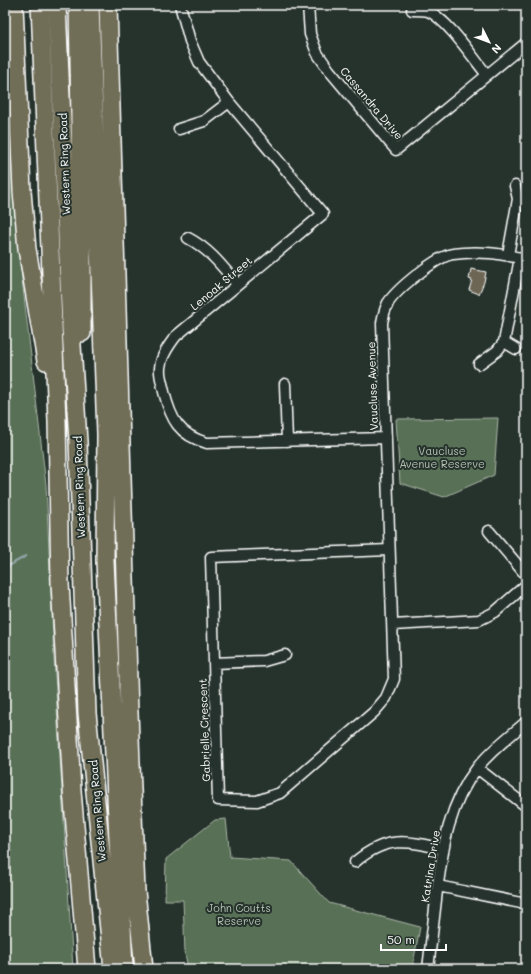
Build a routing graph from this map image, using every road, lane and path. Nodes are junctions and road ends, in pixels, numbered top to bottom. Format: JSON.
{"nodes":[{"id":1,"x":14,"y":5,"type":"edge"},
{"id":2,"x":40,"y":5,"type":"edge"},
{"id":3,"x":57,"y":5,"type":"edge"},
{"id":4,"x":78,"y":5,"type":"edge"},
{"id":5,"x":90,"y":5,"type":"edge"},
{"id":6,"x":108,"y":5,"type":"edge"},
{"id":7,"x":180,"y":5,"type":"edge"},
{"id":8,"x":308,"y":5,"type":"edge"},
{"id":9,"x":412,"y":10,"type":"dead end"},
{"id":10,"x":526,"y":43,"type":"edge"},
{"id":11,"x":487,"y":75,"type":"junction"},
{"id":12,"x":229,"y":102,"type":"junction"},
{"id":13,"x":179,"y":128,"type":"dead end"},
{"id":14,"x":515,"y":186,"type":"dead end"},
{"id":15,"x":188,"y":238,"type":"dead end"},
{"id":16,"x":508,"y":255,"type":"junction"},
{"id":17,"x":523,"y":258,"type":"edge"},
{"id":18,"x":237,"y":284,"type":"junction"},
{"id":19,"x":504,"y":342,"type":"junction"},
{"id":20,"x":516,"y":349,"type":"dead end"},
{"id":21,"x":479,"y":364,"type":"dead end"},
{"id":22,"x":285,"y":384,"type":"dead end"},
{"id":23,"x":57,"y":421,"type":"junction"},
{"id":24,"x":106,"y":434,"type":"junction"},
{"id":25,"x":386,"y":438,"type":"junction"},
{"id":26,"x":78,"y":441,"type":"junction"},
{"id":27,"x":287,"y":441,"type":"junction"},
{"id":28,"x":489,"y":531,"type":"dead end"},
{"id":29,"x":389,"y":550,"type":"junction"},
{"id":30,"x":526,"y":575,"type":"edge"},
{"id":31,"x":526,"y":585,"type":"edge"},
{"id":32,"x":393,"y":625,"type":"junction"},
{"id":33,"x":285,"y":654,"type":"dead end"},
{"id":34,"x":214,"y":663,"type":"junction"},
{"id":35,"x":129,"y":712,"type":"junction"},
{"id":36,"x":526,"y":722,"type":"edge"},
{"id":37,"x":477,"y":768,"type":"junction"},
{"id":38,"x":526,"y":806,"type":"edge"},
{"id":39,"x":442,"y":849,"type":"junction"},
{"id":40,"x":355,"y":862,"type":"dead end"},
{"id":41,"x":438,"y":886,"type":"junction"},
{"id":42,"x":526,"y":904,"type":"edge"},
{"id":43,"x":87,"y":969,"type":"edge"},
{"id":44,"x":113,"y":969,"type":"edge"},
{"id":45,"x":124,"y":969,"type":"edge"},
{"id":46,"x":144,"y":969,"type":"edge"},
{"id":47,"x":428,"y":969,"type":"edge"}],
"edges":[{"from":1,"to":23,"type":"highway"},
{"from":2,"to":23,"type":"highway","name":"Western Ring Road"},
{"from":3,"to":26,"type":"highway","name":"Western Ring Road"},
{"from":4,"to":26,"type":"highway"},
{"from":5,"to":24,"type":"highway"},
{"from":6,"to":35,"type":"highway"},
{"from":7,"to":12,"type":"street","name":"Lenoak Street"},
{"from":8,"to":11,"type":"street","name":"Cassandra Drive"},
{"from":9,"to":11,"type":"street"},
{"from":10,"to":11,"type":"street","name":"Cassandra Drive"},
{"from":12,"to":13,"type":"street"},
{"from":12,"to":18,"type":"street","name":"Lenoak Street"},
{"from":14,"to":16,"type":"street"},
{"from":15,"to":18,"type":"street"},
{"from":16,"to":17,"type":"street","name":"Vaucluse Avenue"},
{"from":16,"to":25,"type":"street","name":"Vaucluse Avenue"},
{"from":17,"to":19,"type":"street"},
{"from":18,"to":27,"type":"street","name":"Lenoak Street"},
{"from":19,"to":20,"type":"street"},
{"from":19,"to":21,"type":"street"},
{"from":22,"to":27,"type":"street"},
{"from":23,"to":43,"type":"highway","name":"Western Ring Road"},
{"from":24,"to":35,"type":"highway"},
{"from":24,"to":45,"type":"highway"},
{"from":25,"to":27,"type":"street","name":"Lenoak Street"},
{"from":25,"to":29,"type":"street","name":"Vaucluse Avenue"},
{"from":26,"to":44,"type":"highway","name":"Western Ring Road"},
{"from":28,"to":30,"type":"street"},
{"from":29,"to":32,"type":"street","name":"Vaucluse Avenue"},
{"from":29,"to":34,"type":"street","name":"Gabrielle Crescent"},
{"from":31,"to":32,"type":"street"},
{"from":32,"to":34,"type":"street","name":"Gabrielle Crescent"},
{"from":33,"to":34,"type":"street"},
{"from":35,"to":46,"type":"highway"},
{"from":36,"to":37,"type":"street","name":"Katrina Drive"},
{"from":37,"to":38,"type":"street"},
{"from":37,"to":39,"type":"street","name":"Katrina Drive"},
{"from":39,"to":40,"type":"street"},
{"from":39,"to":41,"type":"street","name":"Katrina Drive"},
{"from":41,"to":42,"type":"street"},
{"from":41,"to":47,"type":"street","name":"Katrina Drive"}]}
